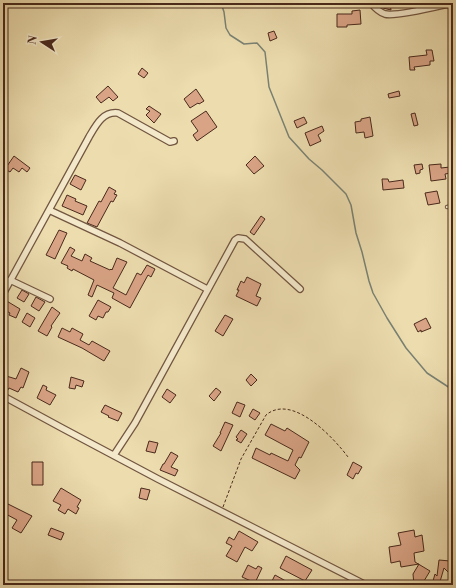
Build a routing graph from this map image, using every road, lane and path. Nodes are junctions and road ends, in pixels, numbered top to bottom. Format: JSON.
{"nodes":[{"id":1,"x":371,"y":3,"type":"edge"},
{"id":2,"x":453,"y":3,"type":"edge"},
{"id":3,"x":174,"y":141,"type":"dead end"},
{"id":4,"x":453,"y":206,"type":"edge"},
{"id":5,"x":447,"y":207,"type":"dead end"},
{"id":6,"x":49,"y":210,"type":"junction"},
{"id":7,"x":10,"y":280,"type":"junction"},
{"id":8,"x":300,"y":288,"type":"dead end"},
{"id":9,"x":208,"y":289,"type":"junction"},
{"id":10,"x":3,"y":294,"type":"edge"},
{"id":11,"x":50,"y":299,"type":"dead end"},
{"id":12,"x":3,"y":396,"type":"edge"},
{"id":13,"x":114,"y":455,"type":"junction"},
{"id":14,"x":348,"y":457,"type":"dead end"},
{"id":15,"x":221,"y":511,"type":"junction"},
{"id":16,"x":366,"y":585,"type":"edge"}],
"edges":[{"from":1,"to":2,"type":"street"},
{"from":3,"to":6,"type":"street"},
{"from":4,"to":5,"type":"lane"},
{"from":6,"to":7,"type":"street"},
{"from":6,"to":9,"type":"street"},
{"from":7,"to":10,"type":"street"},
{"from":7,"to":11,"type":"street"},
{"from":8,"to":9,"type":"street"},
{"from":9,"to":13,"type":"street"},
{"from":12,"to":13,"type":"street"},
{"from":13,"to":15,"type":"street"},
{"from":14,"to":15,"type":"path"},
{"from":15,"to":16,"type":"street"}]}
